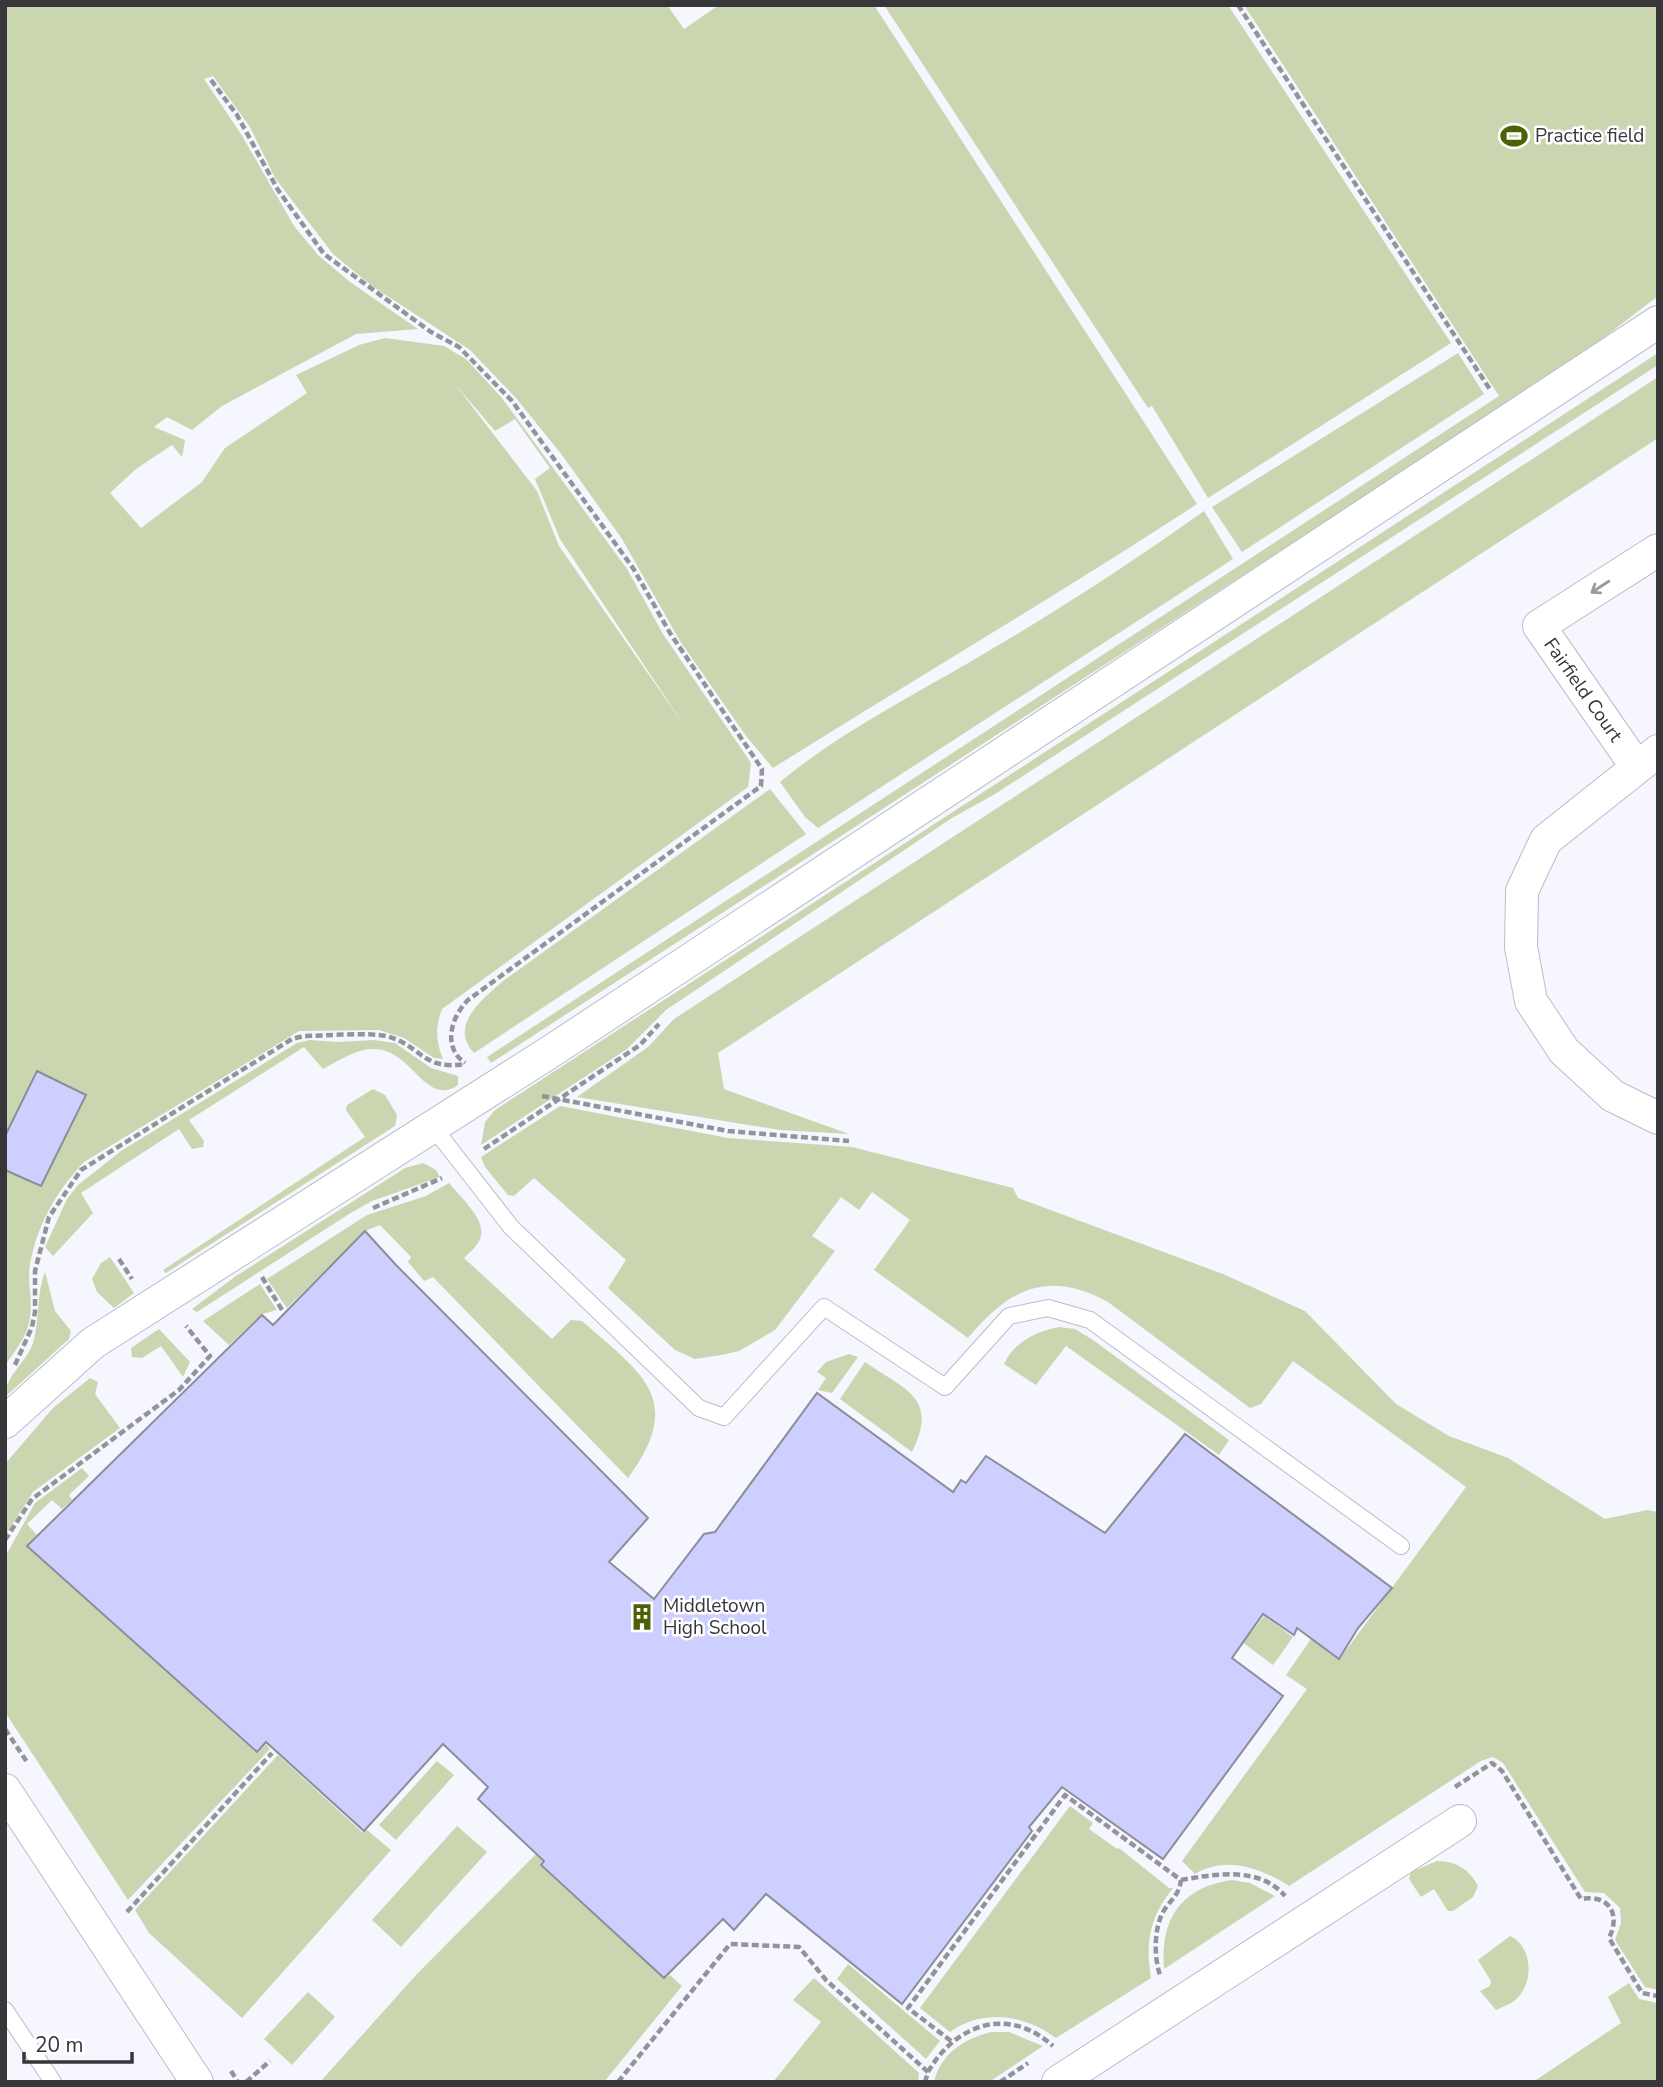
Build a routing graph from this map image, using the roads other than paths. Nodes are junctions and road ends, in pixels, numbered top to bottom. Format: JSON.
{"nodes":[{"id":1,"x":1658,"y":322,"type":"edge"},
{"id":2,"x":1658,"y":550,"type":"edge"},
{"id":3,"x":1647,"y":758,"type":"edge"},
{"id":4,"x":1658,"y":1118,"type":"edge"},
{"id":5,"x":433,"y":1126,"type":"junction"},
{"id":6,"x":5,"y":1422,"type":"edge"},
{"id":7,"x":1401,"y":1546,"type":"dead end"},
{"id":8,"x":5,"y":1790,"type":"edge"},
{"id":9,"x":1460,"y":1821,"type":"dead end"},
{"id":10,"x":5,"y":2010,"type":"edge"},
{"id":11,"x":53,"y":2082,"type":"edge"},
{"id":12,"x":197,"y":2082,"type":"edge"},
{"id":13,"x":1058,"y":2082,"type":"edge"}],
"edges":[{"from":1,"to":5,"type":"street"},
{"from":2,"to":3,"type":"street","name":"Fairfield Court","one_way":true},
{"from":3,"to":4,"type":"street","name":"Fairfield Court"},
{"from":5,"to":6,"type":"street"},
{"from":5,"to":7,"type":"lane"},
{"from":8,"to":12,"type":"street"},
{"from":9,"to":13,"type":"street"},
{"from":10,"to":11,"type":"lane"}]}
